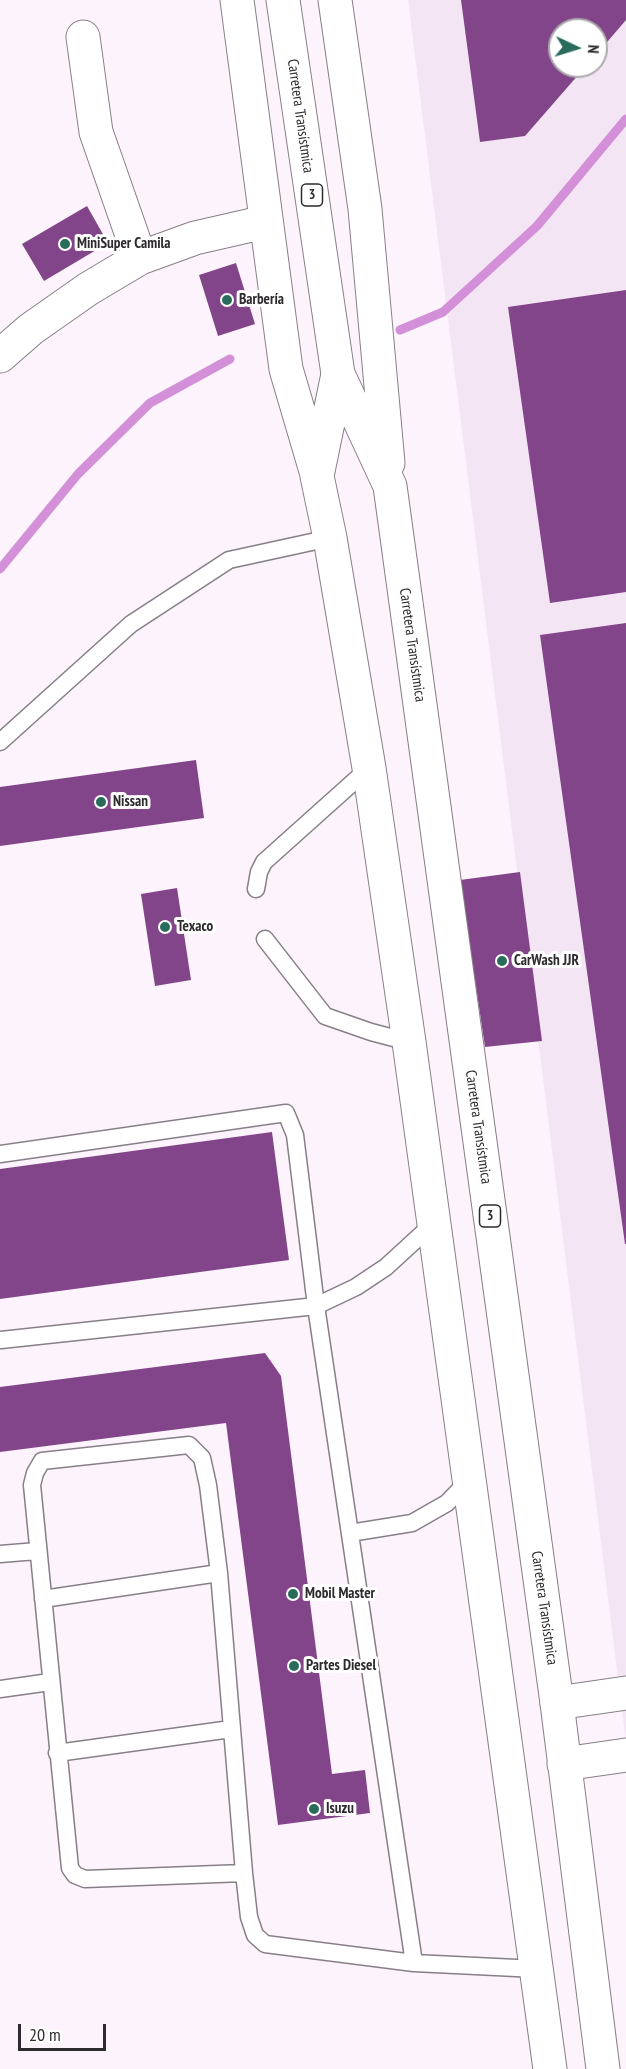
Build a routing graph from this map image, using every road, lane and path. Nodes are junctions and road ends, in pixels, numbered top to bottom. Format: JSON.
{"nodes":[{"id":1,"x":237,"y":0,"type":"edge"},
{"id":2,"x":335,"y":0,"type":"edge"},
{"id":3,"x":284,"y":8,"type":"edge"},
{"id":4,"x":83,"y":37,"type":"dead end"},
{"id":5,"x":265,"y":222,"type":"junction"},
{"id":6,"x":140,"y":258,"type":"junction"},
{"id":7,"x":0,"y":356,"type":"edge"},
{"id":8,"x":338,"y":374,"type":"junction"},
{"id":9,"x":317,"y":476,"type":"junction"},
{"id":10,"x":390,"y":486,"type":"junction"},
{"id":11,"x":330,"y":538,"type":"junction"},
{"id":12,"x":0,"y":742,"type":"edge"},
{"id":13,"x":369,"y":768,"type":"junction"},
{"id":14,"x":256,"y":889,"type":"dead end"},
{"id":15,"x":265,"y":939,"type":"dead end"},
{"id":16,"x":409,"y":1042,"type":"junction"},
{"id":17,"x":0,"y":1154,"type":"edge"},
{"id":18,"x":434,"y":1222,"type":"junction"},
{"id":19,"x":316,"y":1306,"type":"junction"},
{"id":20,"x":1,"y":1340,"type":"edge"},
{"id":21,"x":470,"y":1480,"type":"junction"},
{"id":22,"x":350,"y":1533,"type":"junction"},
{"id":23,"x":38,"y":1551,"type":"junction"},
{"id":24,"x":0,"y":1554,"type":"edge"},
{"id":25,"x":219,"y":1573,"type":"junction"},
{"id":26,"x":43,"y":1599,"type":"junction"},
{"id":27,"x":50,"y":1682,"type":"junction"},
{"id":28,"x":0,"y":1689,"type":"edge"},
{"id":29,"x":626,"y":1694,"type":"edge"},
{"id":30,"x":556,"y":1703,"type":"junction"},
{"id":31,"x":231,"y":1729,"type":"junction"},
{"id":32,"x":57,"y":1753,"type":"junction"},
{"id":33,"x":626,"y":1755,"type":"edge"},
{"id":34,"x":564,"y":1764,"type":"junction"},
{"id":35,"x":244,"y":1873,"type":"junction"},
{"id":36,"x":414,"y":1963,"type":"junction"},
{"id":37,"x":537,"y":1969,"type":"junction"},
{"id":38,"x":550,"y":2069,"type":"edge"},
{"id":39,"x":603,"y":2069,"type":"edge"}],
"edges":[{"from":1,"to":5,"type":"main road"},
{"from":2,"to":10,"type":"main road"},
{"from":3,"to":8,"type":"main road","name":"Carretera Transístmica","number":"3"},
{"from":4,"to":6,"type":"main road"},
{"from":5,"to":6,"type":"main road"},
{"from":5,"to":9,"type":"main road"},
{"from":6,"to":7,"type":"main road"},
{"from":8,"to":9,"type":"main road","name":"Carretera Transístmica","number":"3"},
{"from":8,"to":10,"type":"main road","name":"Carretera Transístmica","number":"3"},
{"from":9,"to":11,"type":"main road","name":"Carretera Transístmica","number":"3"},
{"from":10,"to":30,"type":"main road","name":"Carretera Transístmica","number":"3"},
{"from":11,"to":12,"type":"lane"},
{"from":11,"to":13,"type":"main road","name":"Carretera Transístmica","number":"3"},
{"from":13,"to":14,"type":"lane"},
{"from":13,"to":16,"type":"main road","name":"Carretera Transístmica","number":"3"},
{"from":15,"to":16,"type":"lane"},
{"from":16,"to":18,"type":"main road","name":"Carretera Transístmica","number":"3"},
{"from":17,"to":19,"type":"lane"},
{"from":18,"to":19,"type":"lane"},
{"from":18,"to":21,"type":"main road","name":"Carretera Transístmica","number":"3"},
{"from":19,"to":20,"type":"lane"},
{"from":19,"to":22,"type":"lane"},
{"from":21,"to":22,"type":"lane"},
{"from":21,"to":37,"type":"main road","name":"Carretera Transístmica","number":"3"},
{"from":22,"to":36,"type":"lane"},
{"from":23,"to":24,"type":"lane"},
{"from":23,"to":25,"type":"lane"},
{"from":23,"to":26,"type":"lane"},
{"from":25,"to":26,"type":"lane"},
{"from":25,"to":31,"type":"lane"},
{"from":26,"to":27,"type":"lane"},
{"from":27,"to":28,"type":"lane"},
{"from":27,"to":32,"type":"lane"},
{"from":29,"to":30,"type":"main road"},
{"from":30,"to":34,"type":"main road","name":"Carretera Transístmica","number":"3"},
{"from":31,"to":32,"type":"lane"},
{"from":31,"to":35,"type":"lane"},
{"from":32,"to":35,"type":"lane"},
{"from":33,"to":34,"type":"main road"},
{"from":34,"to":39,"type":"main road","name":"Carretera Transístmica","number":"3"},
{"from":35,"to":36,"type":"lane"},
{"from":36,"to":37,"type":"lane"},
{"from":37,"to":38,"type":"main road","name":"Carretera Transístmica","number":"3"}]}
